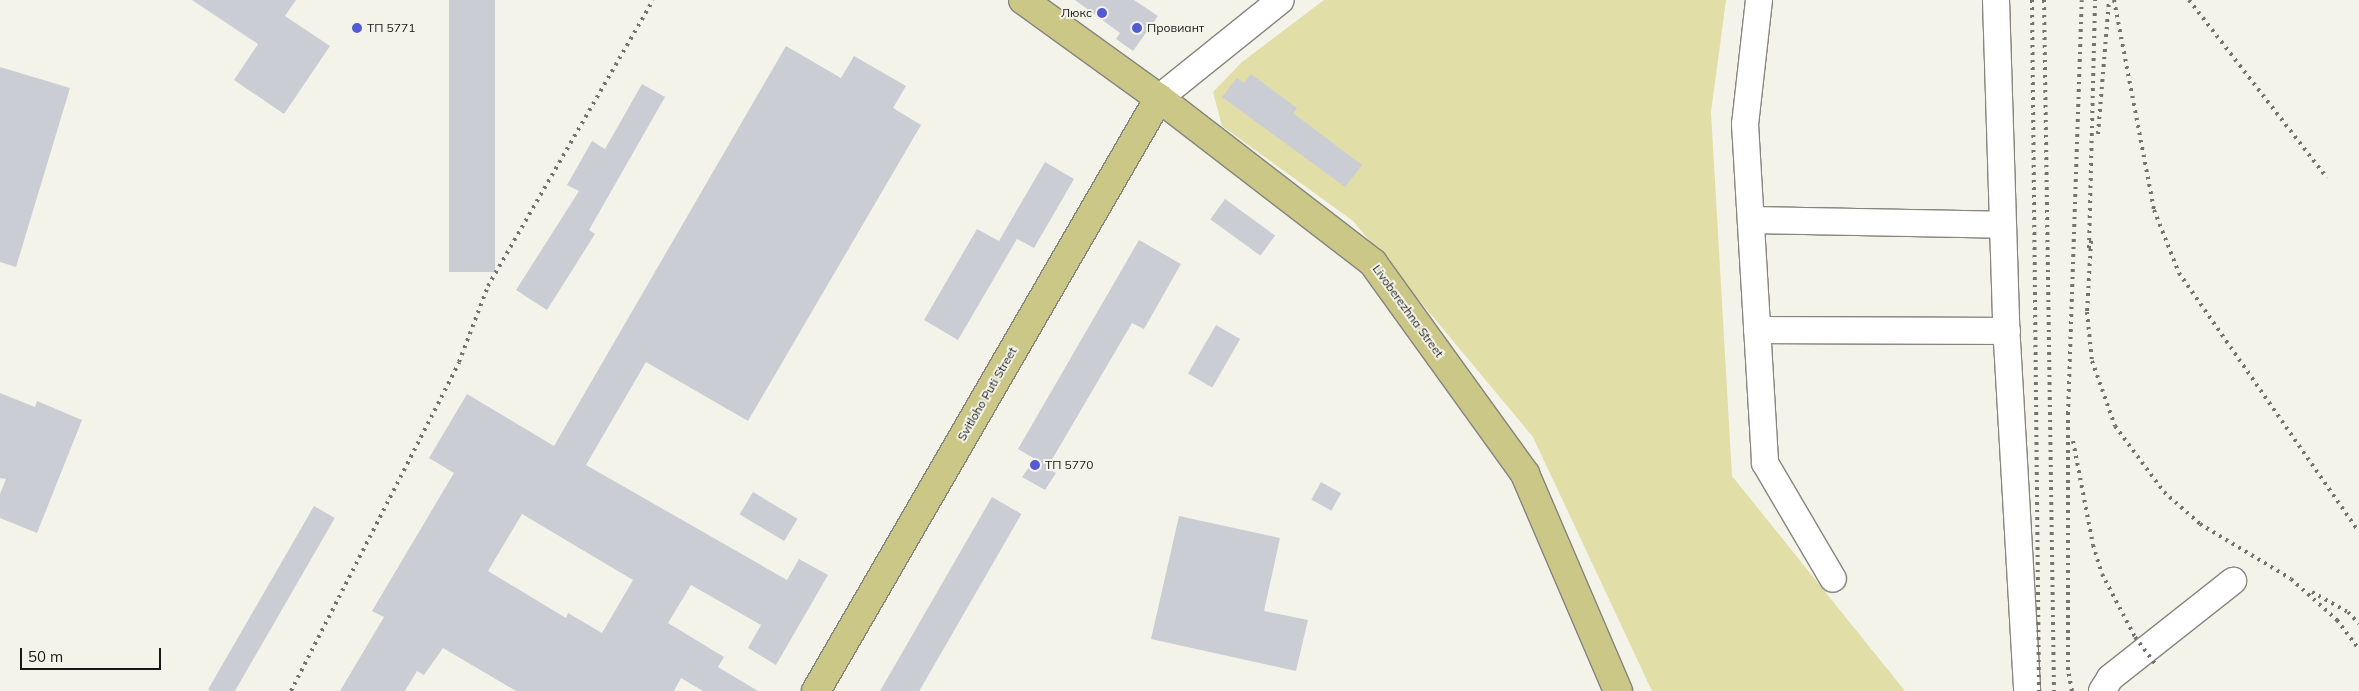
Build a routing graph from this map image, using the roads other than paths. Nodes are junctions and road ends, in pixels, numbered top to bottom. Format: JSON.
{"nodes":[{"id":1,"x":1023,"y":0,"type":"edge"},
{"id":2,"x":1281,"y":0,"type":"edge"},
{"id":3,"x":1759,"y":0,"type":"edge"},
{"id":4,"x":1996,"y":0,"type":"edge"},
{"id":5,"x":1159,"y":98,"type":"junction"},
{"id":6,"x":1750,"y":220,"type":"junction"},
{"id":7,"x":2003,"y":225,"type":"junction"},
{"id":8,"x":1757,"y":330,"type":"junction"},
{"id":9,"x":2007,"y":331,"type":"junction"},
{"id":10,"x":1833,"y":579,"type":"dead end"},
{"id":11,"x":2233,"y":581,"type":"dead end"},
{"id":12,"x":816,"y":691,"type":"edge"},
{"id":13,"x":1618,"y":691,"type":"edge"},
{"id":14,"x":2027,"y":691,"type":"edge"},
{"id":15,"x":2102,"y":691,"type":"edge"}],
"edges":[{"from":1,"to":5,"type":"main road","name":"Livoberezhna Street"},
{"from":2,"to":5,"type":"street"},
{"from":3,"to":6,"type":"street"},
{"from":4,"to":7,"type":"street"},
{"from":5,"to":12,"type":"main road","name":"Svitloho Puti Street"},
{"from":5,"to":13,"type":"main road","name":"Livoberezhna Street"},
{"from":6,"to":7,"type":"street"},
{"from":6,"to":8,"type":"street"},
{"from":7,"to":9,"type":"street"},
{"from":8,"to":9,"type":"street"},
{"from":8,"to":10,"type":"street"},
{"from":9,"to":14,"type":"street"},
{"from":11,"to":15,"type":"street"}]}
